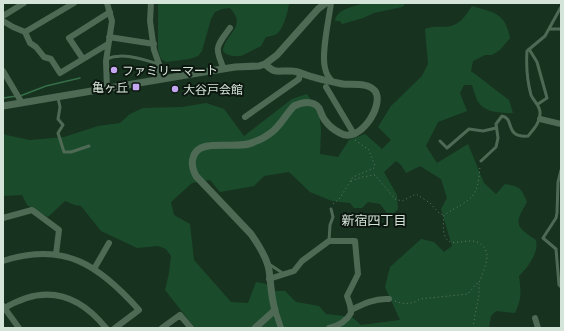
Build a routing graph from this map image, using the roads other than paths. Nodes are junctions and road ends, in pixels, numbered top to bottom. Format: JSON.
{"nodes":[{"id":1,"x":24,"y":3,"type":"edge"},
{"id":2,"x":74,"y":3,"type":"edge"},
{"id":3,"x":107,"y":3,"type":"edge"},
{"id":4,"x":151,"y":3,"type":"edge"},
{"id":5,"x":326,"y":3,"type":"edge"},
{"id":6,"x":331,"y":3,"type":"edge"},
{"id":7,"x":561,"y":7,"type":"edge"},
{"id":8,"x":110,"y":12,"type":"junction"},
{"id":9,"x":3,"y":16,"type":"edge"},
{"id":10,"x":3,"y":21,"type":"edge"},
{"id":11,"x":230,"y":28,"type":"dead end"},
{"id":12,"x":550,"y":29,"type":"junction"},
{"id":13,"x":561,"y":29,"type":"edge"},
{"id":14,"x":25,"y":32,"type":"junction"},
{"id":15,"x":109,"y":37,"type":"junction"},
{"id":16,"x":108,"y":44,"type":"junction"},
{"id":17,"x":154,"y":44,"type":"junction"},
{"id":18,"x":529,"y":49,"type":"junction"},
{"id":19,"x":83,"y":59,"type":"junction"},
{"id":20,"x":106,"y":59,"type":"junction"},
{"id":21,"x":160,"y":64,"type":"junction"},
{"id":22,"x":265,"y":64,"type":"junction"},
{"id":23,"x":224,"y":69,"type":"junction"},
{"id":24,"x":300,"y":73,"type":"junction"},
{"id":25,"x":4,"y":74,"type":"edge"},
{"id":26,"x":158,"y":80,"type":"junction"},
{"id":27,"x":332,"y":81,"type":"junction"},
{"id":28,"x":326,"y":87,"type":"dead end"},
{"id":29,"x":107,"y":89,"type":"junction"},
{"id":30,"x":58,"y":98,"type":"junction"},
{"id":31,"x":22,"y":103,"type":"junction"},
{"id":32,"x":538,"y":104,"type":"junction"},
{"id":33,"x":3,"y":106,"type":"edge"},
{"id":34,"x":245,"y":117,"type":"dead end"},
{"id":35,"x":540,"y":119,"type":"junction"},
{"id":36,"x":561,"y":124,"type":"edge"},
{"id":37,"x":496,"y":128,"type":"junction"},
{"id":38,"x":352,"y":135,"type":"junction"},
{"id":39,"x":440,"y":141,"type":"dead end"},
{"id":40,"x":88,"y":146,"type":"dead end"},
{"id":41,"x":480,"y":161,"type":"road end"},
{"id":42,"x":561,"y":170,"type":"edge"},
{"id":43,"x":331,"y":209,"type":"road end"},
{"id":44,"x":559,"y":213,"type":"edge"},
{"id":45,"x":3,"y":218,"type":"edge"},
{"id":46,"x":329,"y":241,"type":"junction"},
{"id":47,"x":109,"y":243,"type":"dead end"},
{"id":48,"x":56,"y":254,"type":"junction"},
{"id":49,"x":3,"y":260,"type":"edge"},
{"id":50,"x":266,"y":262,"type":"junction"},
{"id":51,"x":94,"y":269,"type":"junction"},
{"id":52,"x":559,"y":270,"type":"edge"},
{"id":53,"x":285,"y":274,"type":"junction"},
{"id":54,"x":269,"y":279,"type":"junction"},
{"id":55,"x":561,"y":287,"type":"edge"},
{"id":56,"x":389,"y":299,"type":"road end"},
{"id":57,"x":3,"y":308,"type":"edge"},
{"id":58,"x":275,"y":310,"type":"junction"},
{"id":59,"x":351,"y":310,"type":"junction"},
{"id":60,"x":535,"y":318,"type":"dead end"},
{"id":61,"x":19,"y":328,"type":"edge"},
{"id":62,"x":106,"y":328,"type":"edge"},
{"id":63,"x":115,"y":328,"type":"edge"},
{"id":64,"x":162,"y":328,"type":"edge"},
{"id":65,"x":191,"y":328,"type":"edge"},
{"id":66,"x":255,"y":328,"type":"edge"},
{"id":67,"x":281,"y":328,"type":"edge"},
{"id":68,"x":329,"y":328,"type":"edge"},
{"id":69,"x":538,"y":328,"type":"edge"}],
"edges":[{"from":1,"to":9,"type":"street"},
{"from":2,"to":14,"type":"street"},
{"from":3,"to":8,"type":"street"},
{"from":4,"to":17,"type":"street"},
{"from":5,"to":22,"type":"street"},
{"from":6,"to":27,"type":"street"},
{"from":7,"to":12,"type":"lane"},
{"from":8,"to":15,"type":"street"},
{"from":8,"to":19,"type":"street"},
{"from":10,"to":14,"type":"street"},
{"from":11,"to":23,"type":"street"},
{"from":12,"to":13,"type":"lane"},
{"from":12,"to":18,"type":"lane"},
{"from":14,"to":19,"type":"street"},
{"from":15,"to":16,"type":"street"},
{"from":15,"to":17,"type":"street"},
{"from":16,"to":19,"type":"street"},
{"from":16,"to":20,"type":"street"},
{"from":17,"to":21,"type":"street"},
{"from":18,"to":32,"type":"lane"},
{"from":18,"to":32,"type":"lane"},
{"from":20,"to":21,"type":"lane"},
{"from":20,"to":29,"type":"street"},
{"from":21,"to":26,"type":"street"},
{"from":22,"to":23,"type":"street"},
{"from":22,"to":24,"type":"street"},
{"from":23,"to":26,"type":"street"},
{"from":24,"to":27,"type":"street"},
{"from":24,"to":34,"type":"street"},
{"from":25,"to":31,"type":"street"},
{"from":26,"to":29,"type":"street"},
{"from":27,"to":38,"type":"street"},
{"from":28,"to":38,"type":"street"},
{"from":29,"to":30,"type":"street"},
{"from":30,"to":31,"type":"street"},
{"from":30,"to":40,"type":"lane"},
{"from":31,"to":33,"type":"street"},
{"from":32,"to":35,"type":"lane"},
{"from":35,"to":36,"type":"street"},
{"from":35,"to":37,"type":"lane"},
{"from":37,"to":39,"type":"lane"},
{"from":37,"to":41,"type":"lane"},
{"from":38,"to":50,"type":"street"},
{"from":42,"to":44,"type":"lane"},
{"from":43,"to":46,"type":"lane"},
{"from":44,"to":52,"type":"lane"},
{"from":45,"to":48,"type":"street"},
{"from":46,"to":53,"type":"street"},
{"from":46,"to":59,"type":"street"},
{"from":47,"to":51,"type":"street"},
{"from":48,"to":49,"type":"street"},
{"from":48,"to":51,"type":"street"},
{"from":50,"to":53,"type":"lane"},
{"from":50,"to":54,"type":"street"},
{"from":51,"to":63,"type":"street"},
{"from":52,"to":55,"type":"lane"},
{"from":53,"to":54,"type":"street"},
{"from":54,"to":58,"type":"street"},
{"from":56,"to":59,"type":"street"},
{"from":57,"to":61,"type":"street"},
{"from":57,"to":62,"type":"street"},
{"from":58,"to":66,"type":"street"},
{"from":58,"to":67,"type":"street"},
{"from":59,"to":68,"type":"street"},
{"from":60,"to":69,"type":"street"},
{"from":64,"to":65,"type":"street"}]}
